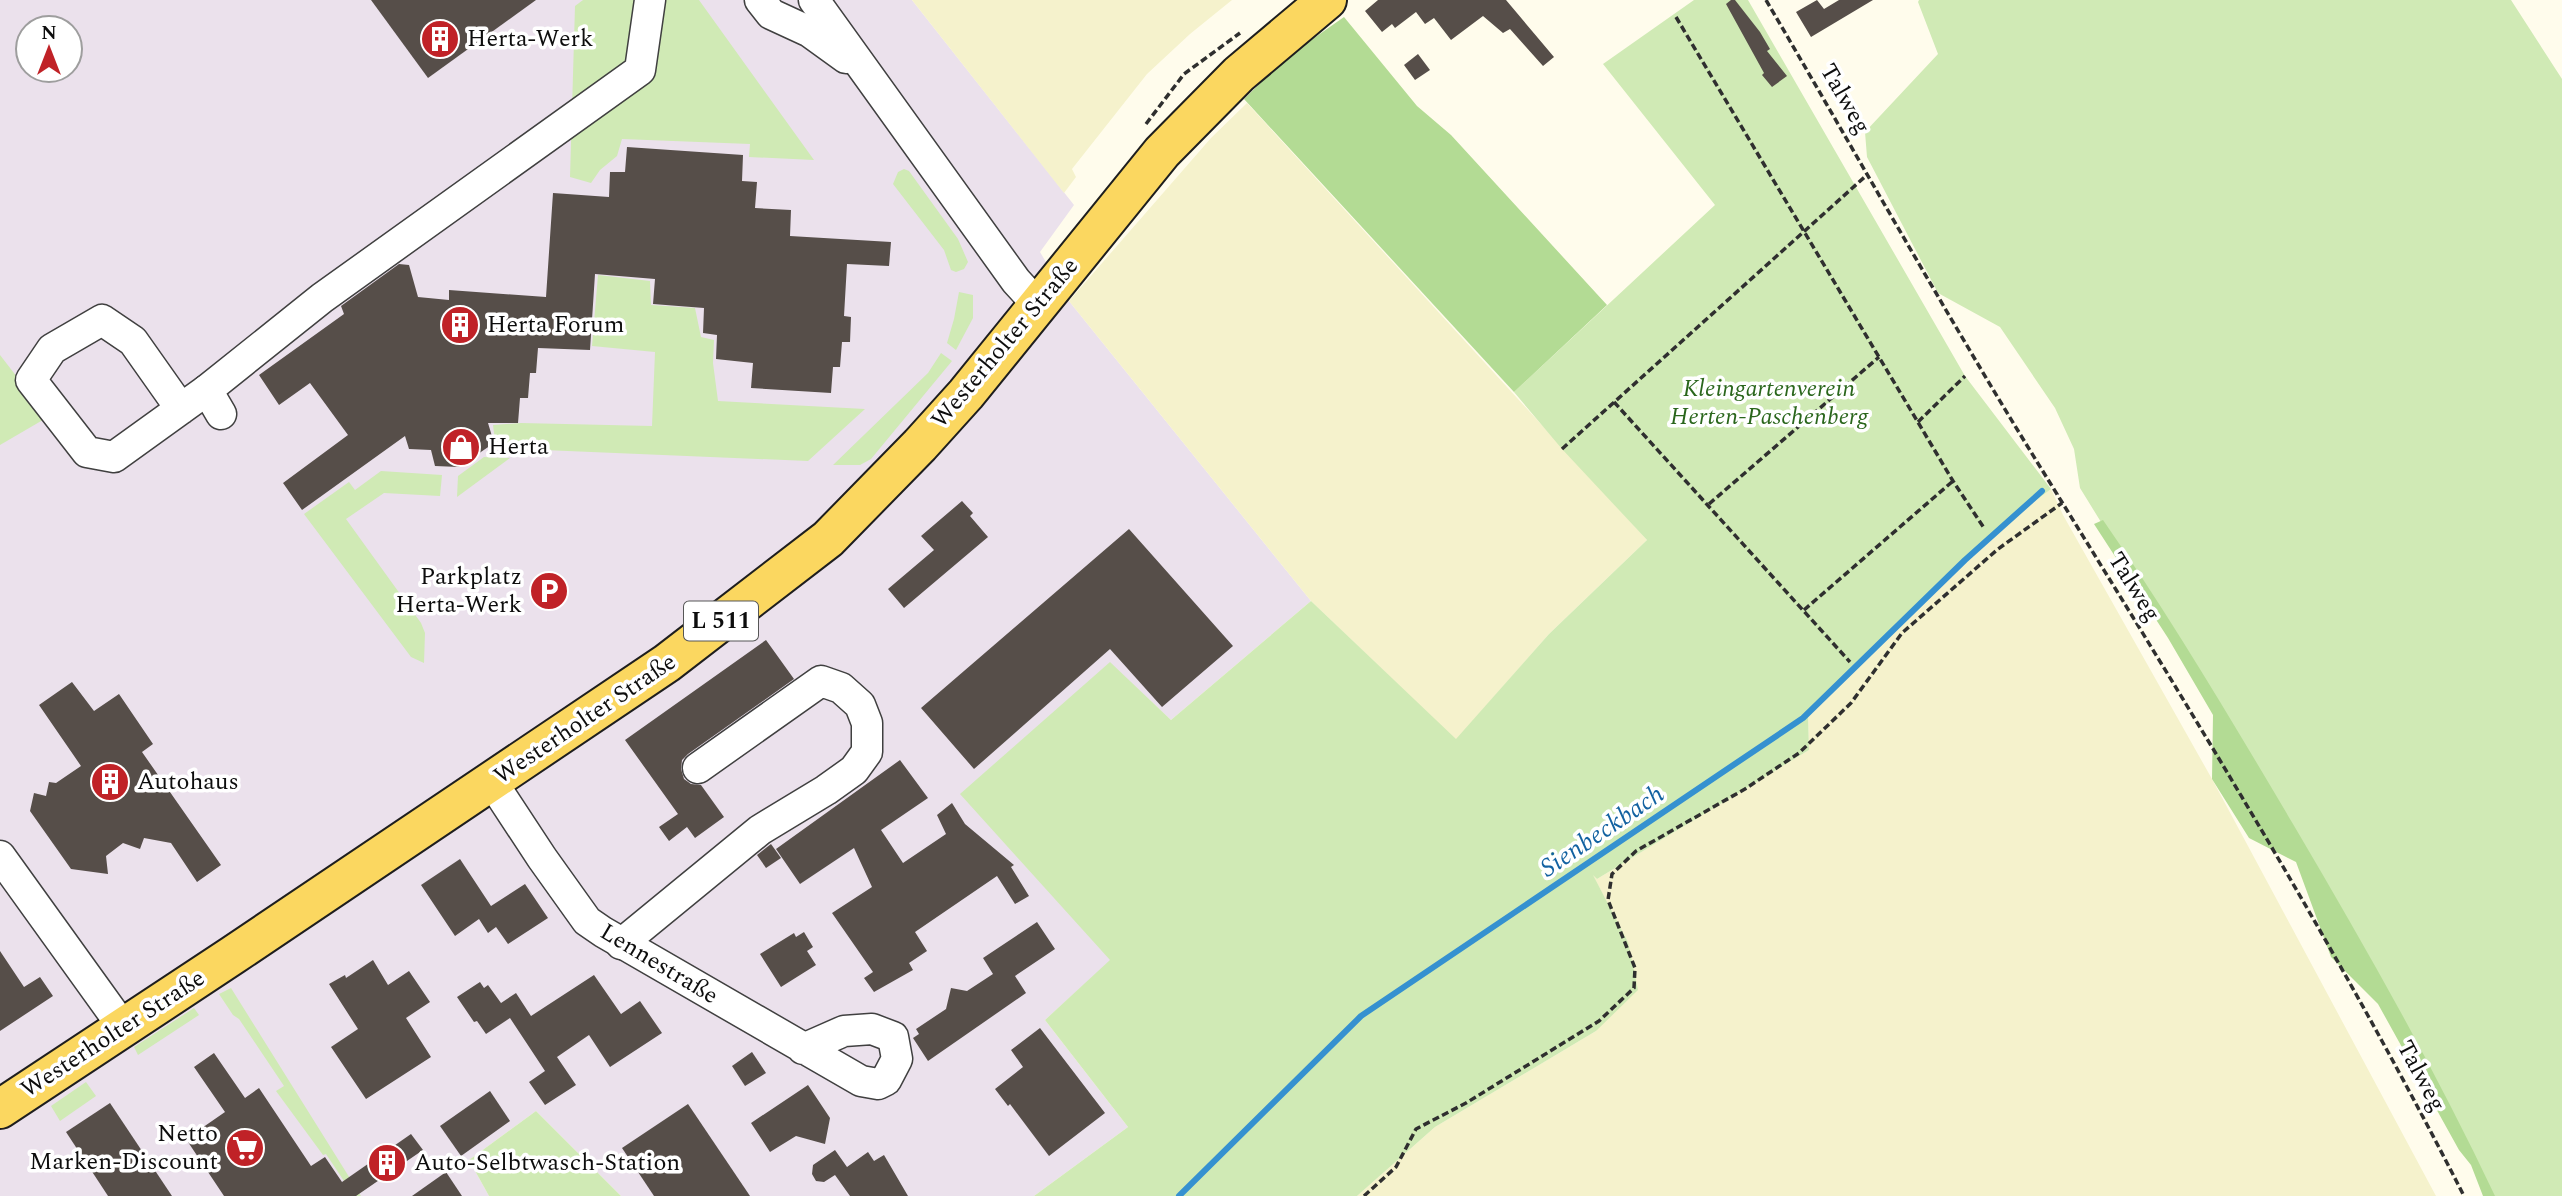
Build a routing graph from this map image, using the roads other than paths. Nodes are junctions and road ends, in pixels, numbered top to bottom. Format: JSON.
{"nodes":[{"id":1,"x":650,"y":0,"type":"edge"},
{"id":2,"x":760,"y":0,"type":"edge"},
{"id":3,"x":814,"y":0,"type":"edge"},
{"id":4,"x":1327,"y":0,"type":"edge"},
{"id":5,"x":864,"y":70,"type":"junction"},
{"id":6,"x":1038,"y":305,"type":"junction"},
{"id":7,"x":181,"y":409,"type":"junction"},
{"id":8,"x":698,"y":768,"type":"dead end"},
{"id":9,"x":492,"y":782,"type":"junction"},
{"id":10,"x":0,"y":856,"type":"edge"},
{"id":11,"x":621,"y":944,"type":"junction"},
{"id":12,"x":123,"y":1027,"type":"junction"},
{"id":13,"x":803,"y":1049,"type":"dead end"},
{"id":14,"x":0,"y":1108,"type":"edge"}],
"edges":[{"from":1,"to":7,"type":"street"},
{"from":2,"to":5,"type":"street"},
{"from":3,"to":5,"type":"street"},
{"from":4,"to":6,"type":"main road","name":"Westerholter Straße","number":"L 511"},
{"from":5,"to":6,"type":"street"},
{"from":6,"to":9,"type":"main road","name":"Westerholter Straße","number":"L 511"},
{"from":7,"to":7,"type":"street"},
{"from":8,"to":11,"type":"street"},
{"from":9,"to":11,"type":"street","name":"Lennestraße"},
{"from":9,"to":12,"type":"main road","name":"Westerholter Straße","number":"L 511"},
{"from":10,"to":12,"type":"street"},
{"from":11,"to":13,"type":"street","name":"Lennestraße"},
{"from":12,"to":14,"type":"main road","name":"Westerholter Straße","number":"L 511"}]}
